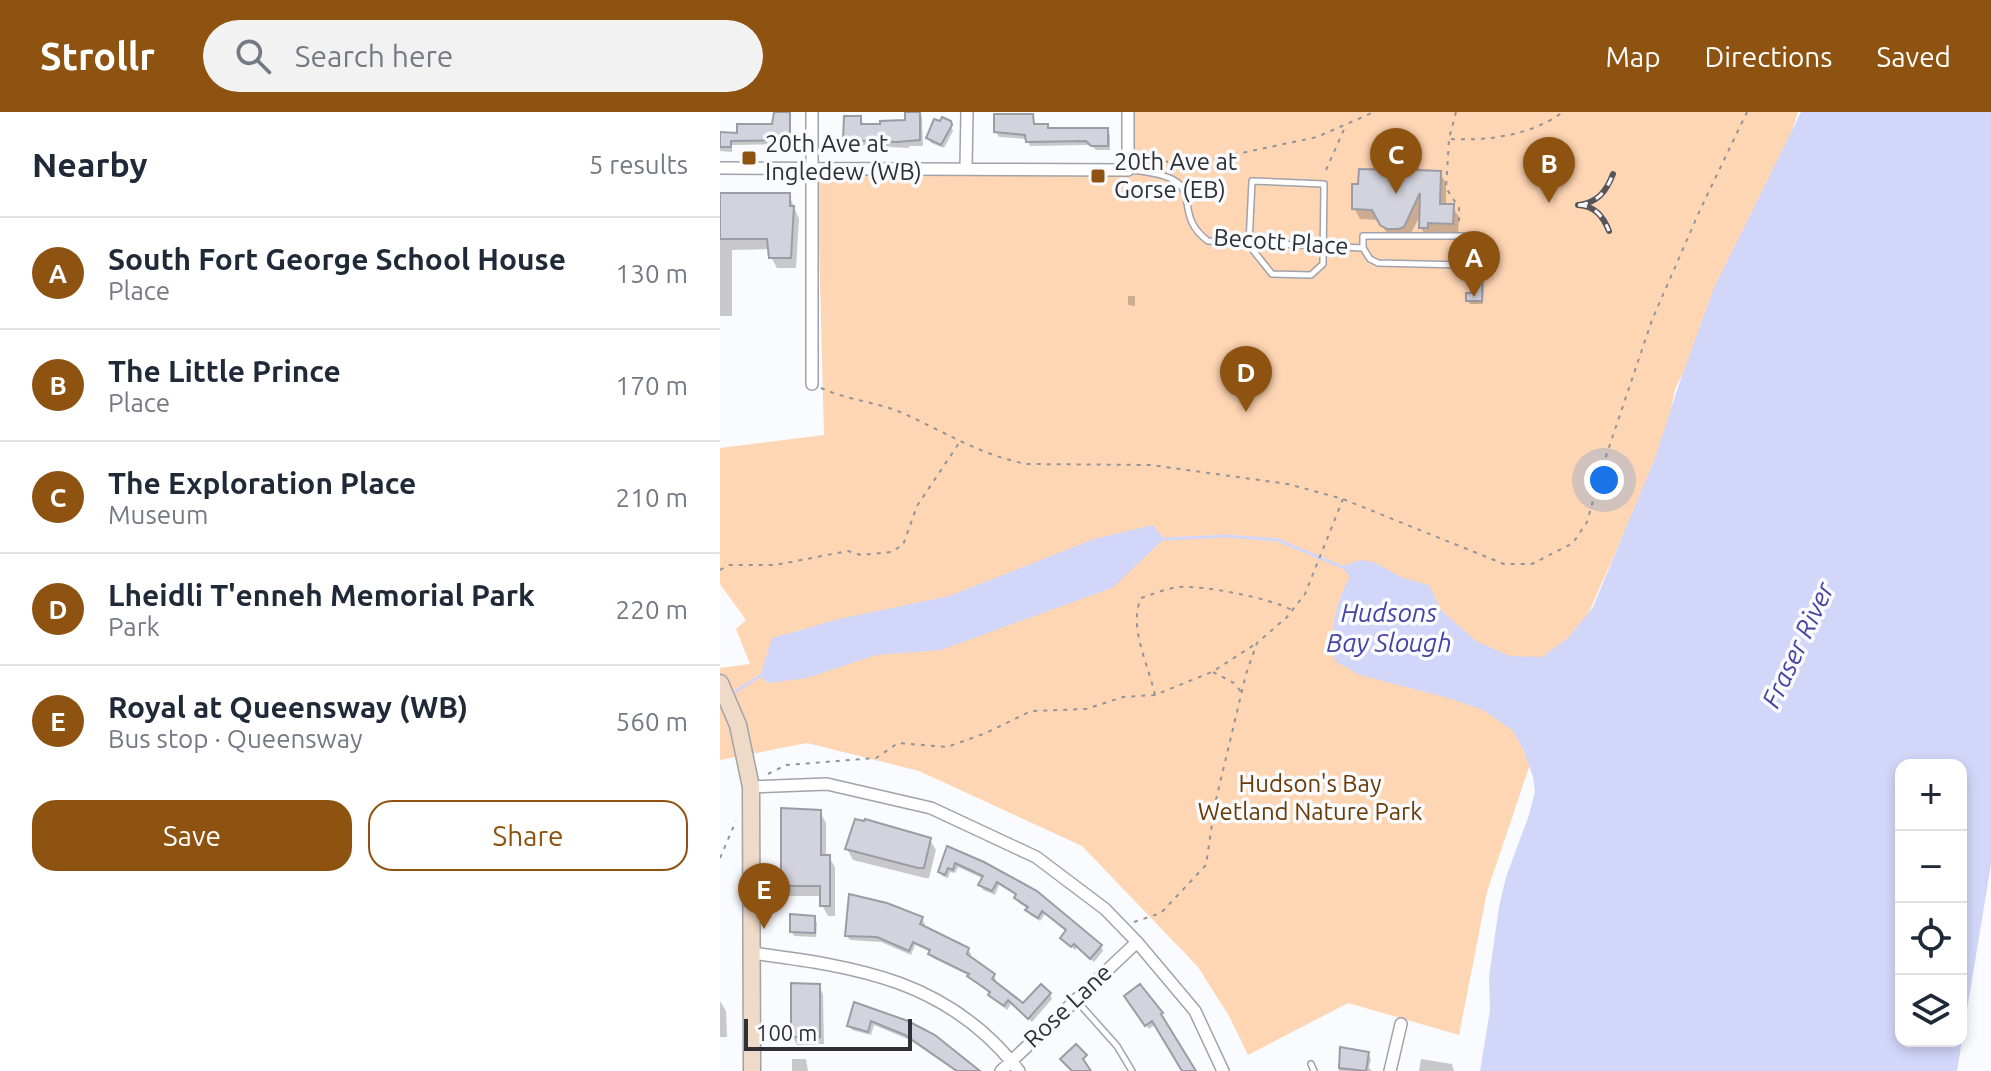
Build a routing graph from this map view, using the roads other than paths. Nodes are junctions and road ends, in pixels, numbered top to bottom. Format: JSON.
{"nodes":[{"id":1,"x":812,"y":112,"type":"edge"},
{"id":2,"x":967,"y":112,"type":"edge"},
{"id":3,"x":1128,"y":112,"type":"edge"},
{"id":4,"x":966,"y":167,"type":"junction"},
{"id":5,"x":720,"y":168,"type":"edge"},
{"id":6,"x":812,"y":168,"type":"junction"},
{"id":7,"x":1128,"y":170,"type":"junction"},
{"id":8,"x":1249,"y":244,"type":"junction"},
{"id":9,"x":1323,"y":247,"type":"junction"},
{"id":10,"x":1363,"y":248,"type":"junction"},
{"id":11,"x":812,"y":384,"type":"road end"},
{"id":12,"x":720,"y":683,"type":"edge"},
{"id":13,"x":751,"y":787,"type":"junction"},
{"id":14,"x":1137,"y":942,"type":"junction"},
{"id":15,"x":752,"y":953,"type":"junction"},
{"id":16,"x":1076,"y":1000,"type":"junction"},
{"id":17,"x":1401,"y":1024,"type":"dead end"},
{"id":18,"x":1011,"y":1061,"type":"junction"},
{"id":19,"x":1311,"y":1064,"type":"dead end"},
{"id":20,"x":752,"y":1071,"type":"edge"},
{"id":21,"x":1001,"y":1071,"type":"edge"},
{"id":22,"x":1019,"y":1071,"type":"edge"},
{"id":23,"x":1132,"y":1071,"type":"edge"},
{"id":24,"x":1223,"y":1071,"type":"edge"},
{"id":25,"x":1314,"y":1071,"type":"edge"},
{"id":26,"x":1390,"y":1071,"type":"edge"}],
"edges":[{"from":1,"to":6,"type":"street"},
{"from":2,"to":4,"type":"street"},
{"from":3,"to":7,"type":"street"},
{"from":4,"to":6,"type":"street"},
{"from":4,"to":7,"type":"street"},
{"from":5,"to":6,"type":"street"},
{"from":6,"to":11,"type":"street"},
{"from":7,"to":8,"type":"lane","name":"Becott Place"},
{"from":8,"to":9,"type":"lane","name":"Becott Place"},
{"from":8,"to":9,"type":"lane"},
{"from":8,"to":9,"type":"lane"},
{"from":9,"to":10,"type":"lane","name":"Becott Place"},
{"from":10,"to":10,"type":"lane","name":"Becott Place"},
{"from":12,"to":13,"type":"main road"},
{"from":13,"to":14,"type":"street"},
{"from":13,"to":15,"type":"main road"},
{"from":14,"to":16,"type":"street","name":"Rose Lane"},
{"from":14,"to":24,"type":"street"},
{"from":15,"to":18,"type":"street"},
{"from":15,"to":20,"type":"main road"},
{"from":16,"to":18,"type":"street","name":"Rose Lane"},
{"from":16,"to":23,"type":"lane"},
{"from":17,"to":26,"type":"street"},
{"from":18,"to":21,"type":"street","name":"Rose Lane"},
{"from":18,"to":22,"type":"street"},
{"from":19,"to":25,"type":"lane"}]}
